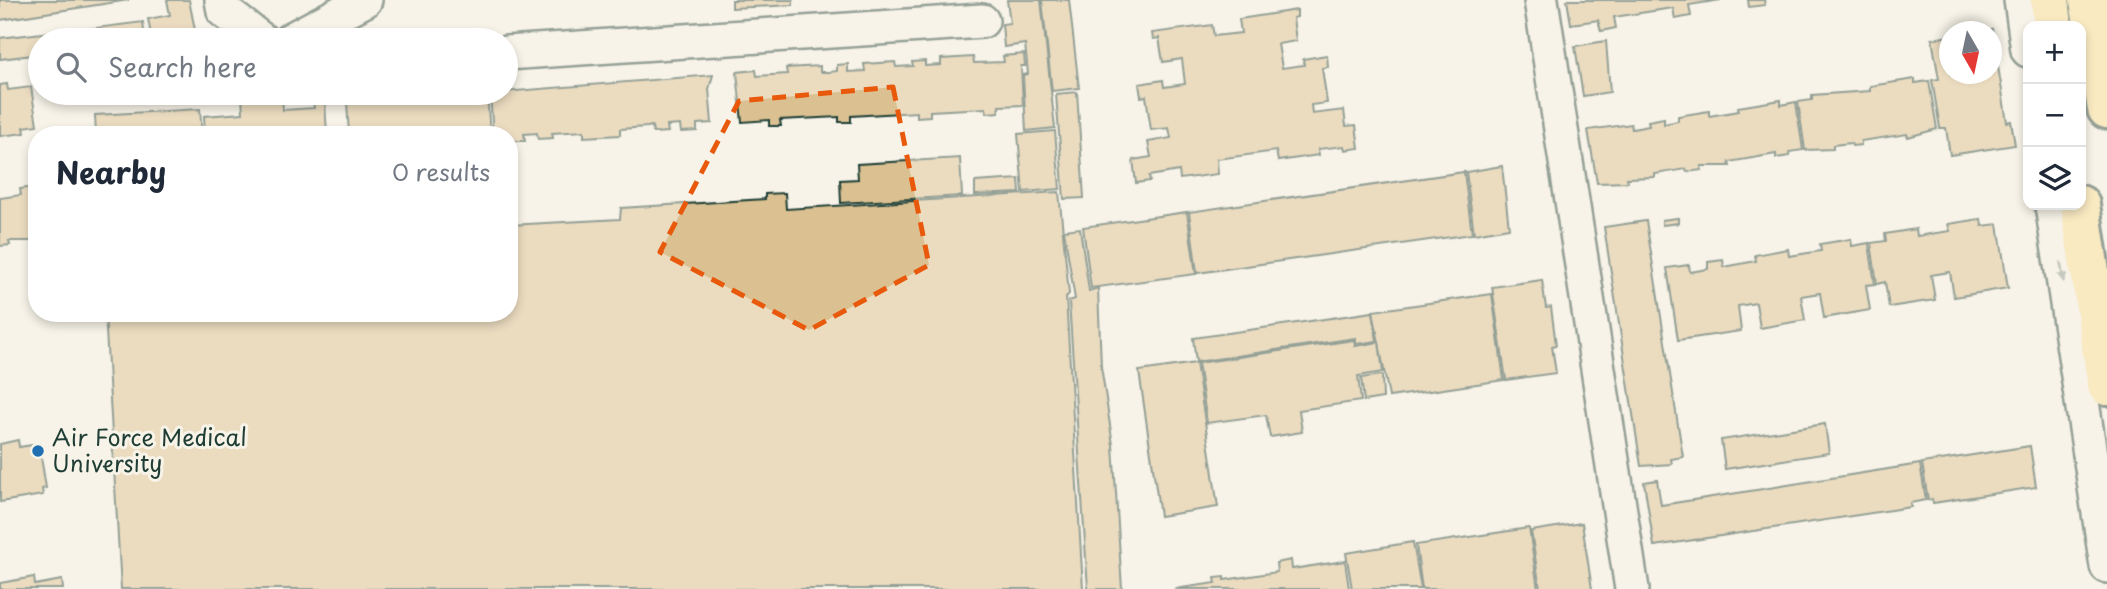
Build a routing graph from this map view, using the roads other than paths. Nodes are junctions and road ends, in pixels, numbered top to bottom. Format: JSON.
{"nodes":[{"id":1,"x":222,"y":0,"type":"edge"},
{"id":2,"x":365,"y":0,"type":"edge"},
{"id":3,"x":1541,"y":0,"type":"edge"},
{"id":4,"x":2021,"y":0,"type":"edge"},
{"id":5,"x":2050,"y":0,"type":"edge"},
{"id":6,"x":2089,"y":0,"type":"edge"},
{"id":7,"x":2024,"y":21,"type":"edge"},
{"id":8,"x":2052,"y":21,"type":"edge"},
{"id":9,"x":982,"y":22,"type":"dead end"},
{"id":10,"x":247,"y":28,"type":"edge"},
{"id":11,"x":312,"y":28,"type":"edge"},
{"id":12,"x":518,"y":52,"type":"edge"},
{"id":13,"x":2107,"y":109,"type":"edge"},
{"id":14,"x":2053,"y":210,"type":"edge"},
{"id":15,"x":2081,"y":210,"type":"edge"},
{"id":16,"x":2107,"y":386,"type":"edge"},
{"id":17,"x":2107,"y":566,"type":"edge"},
{"id":18,"x":1632,"y":589,"type":"edge"}],
"edges":[{"from":1,"to":10,"type":"street"},
{"from":2,"to":11,"type":"street"},
{"from":3,"to":18,"type":"street"},
{"from":4,"to":7,"type":"street"},
{"from":5,"to":8,"type":"main road"},
{"from":6,"to":13,"type":"main road"},
{"from":9,"to":12,"type":"street"},
{"from":14,"to":17,"type":"street","one_way":true},
{"from":15,"to":16,"type":"main road"}]}
